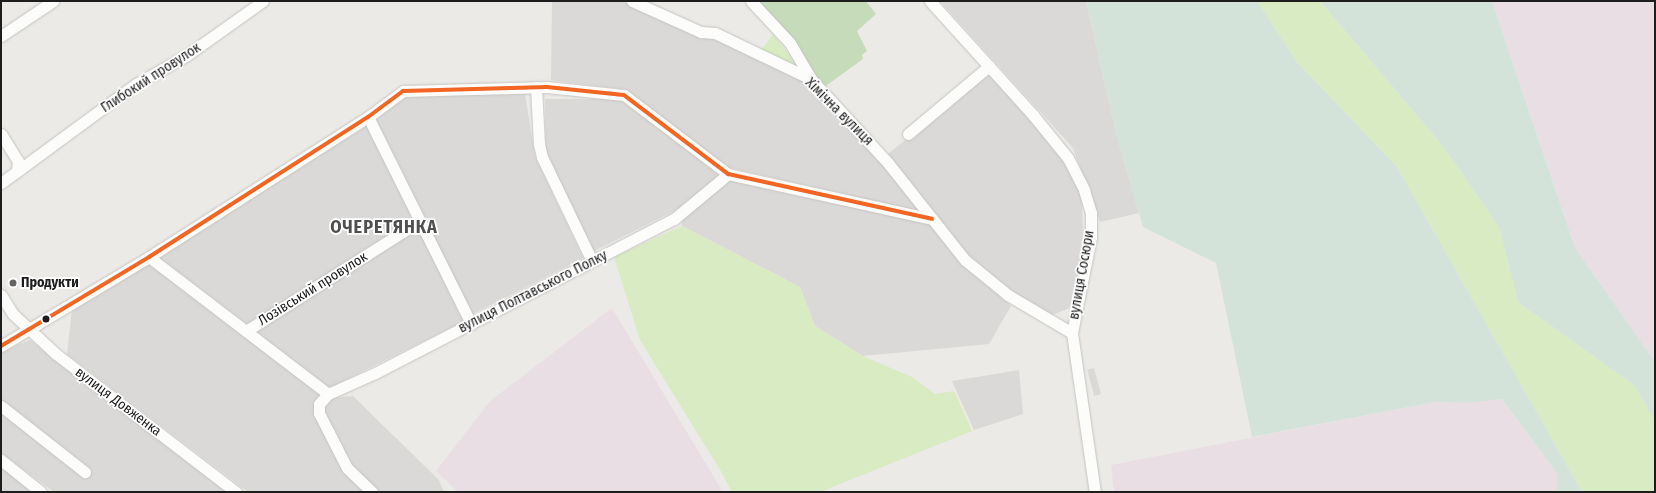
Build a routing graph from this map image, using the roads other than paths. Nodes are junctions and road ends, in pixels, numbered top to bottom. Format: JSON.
{"nodes":[{"id":1,"x":53,"y":1,"type":"edge"},
{"id":2,"x":263,"y":1,"type":"edge"},
{"id":3,"x":632,"y":1,"type":"edge"},
{"id":4,"x":752,"y":1,"type":"edge"},
{"id":5,"x":930,"y":1,"type":"edge"},
{"id":6,"x":1,"y":36,"type":"edge"},
{"id":7,"x":989,"y":66,"type":"junction"},
{"id":8,"x":811,"y":79,"type":"junction"},
{"id":9,"x":536,"y":87,"type":"junction"},
{"id":10,"x":368,"y":117,"type":"junction"},
{"id":11,"x":1,"y":134,"type":"edge"},
{"id":12,"x":908,"y":134,"type":"dead end"},
{"id":13,"x":18,"y":171,"type":"junction"},
{"id":14,"x":728,"y":174,"type":"junction"},
{"id":15,"x":1,"y":183,"type":"edge"},
{"id":16,"x":932,"y":219,"type":"junction"},
{"id":17,"x":420,"y":221,"type":"junction"},
{"id":18,"x":150,"y":257,"type":"junction"},
{"id":19,"x":592,"y":261,"type":"junction"},
{"id":20,"x":1,"y":295,"type":"edge"},
{"id":21,"x":471,"y":324,"type":"junction"},
{"id":22,"x":29,"y":329,"type":"junction"},
{"id":23,"x":246,"y":331,"type":"junction"},
{"id":24,"x":1072,"y":333,"type":"junction"},
{"id":25,"x":1,"y":346,"type":"edge"},
{"id":26,"x":328,"y":394,"type":"junction"},
{"id":27,"x":1,"y":406,"type":"edge"},
{"id":28,"x":1,"y":460,"type":"edge"},
{"id":29,"x":85,"y":472,"type":"dead end"},
{"id":30,"x":41,"y":492,"type":"edge"},
{"id":31,"x":236,"y":492,"type":"edge"},
{"id":32,"x":372,"y":492,"type":"edge"},
{"id":33,"x":1095,"y":492,"type":"edge"}],
"edges":[{"from":1,"to":6,"type":"street"},
{"from":2,"to":13,"type":"street","name":"Глибокий провулок"},
{"from":3,"to":8,"type":"street","name":"Хімічна вулиця"},
{"from":4,"to":8,"type":"street"},
{"from":5,"to":7,"type":"street","name":"вулиця Сосюри"},
{"from":7,"to":12,"type":"street"},
{"from":7,"to":24,"type":"street","name":"вулиця Сосюри"},
{"from":8,"to":16,"type":"street","name":"Хімічна вулиця"},
{"from":9,"to":10,"type":"street"},
{"from":9,"to":14,"type":"street"},
{"from":9,"to":19,"type":"street"},
{"from":10,"to":17,"type":"street"},
{"from":10,"to":18,"type":"street"},
{"from":11,"to":13,"type":"street"},
{"from":13,"to":15,"type":"street","name":"Глибокий провулок"},
{"from":14,"to":16,"type":"street"},
{"from":14,"to":19,"type":"street","name":"вулиця Полтавського Полку"},
{"from":16,"to":24,"type":"street"},
{"from":17,"to":21,"type":"street"},
{"from":17,"to":23,"type":"street","name":"Лозівський провулок"},
{"from":18,"to":22,"type":"street"},
{"from":18,"to":23,"type":"street"},
{"from":19,"to":21,"type":"street","name":"вулиця Полтавського Полку"},
{"from":20,"to":22,"type":"street","name":"вулиця Довженка"},
{"from":21,"to":26,"type":"street","name":"вулиця Полтавського Полку"},
{"from":22,"to":25,"type":"street"},
{"from":22,"to":31,"type":"street","name":"вулиця Довженка"},
{"from":23,"to":26,"type":"street"},
{"from":24,"to":33,"type":"street","name":"вулиця Сосюри"},
{"from":26,"to":32,"type":"street"},
{"from":27,"to":29,"type":"street"},
{"from":28,"to":30,"type":"street"}]}
